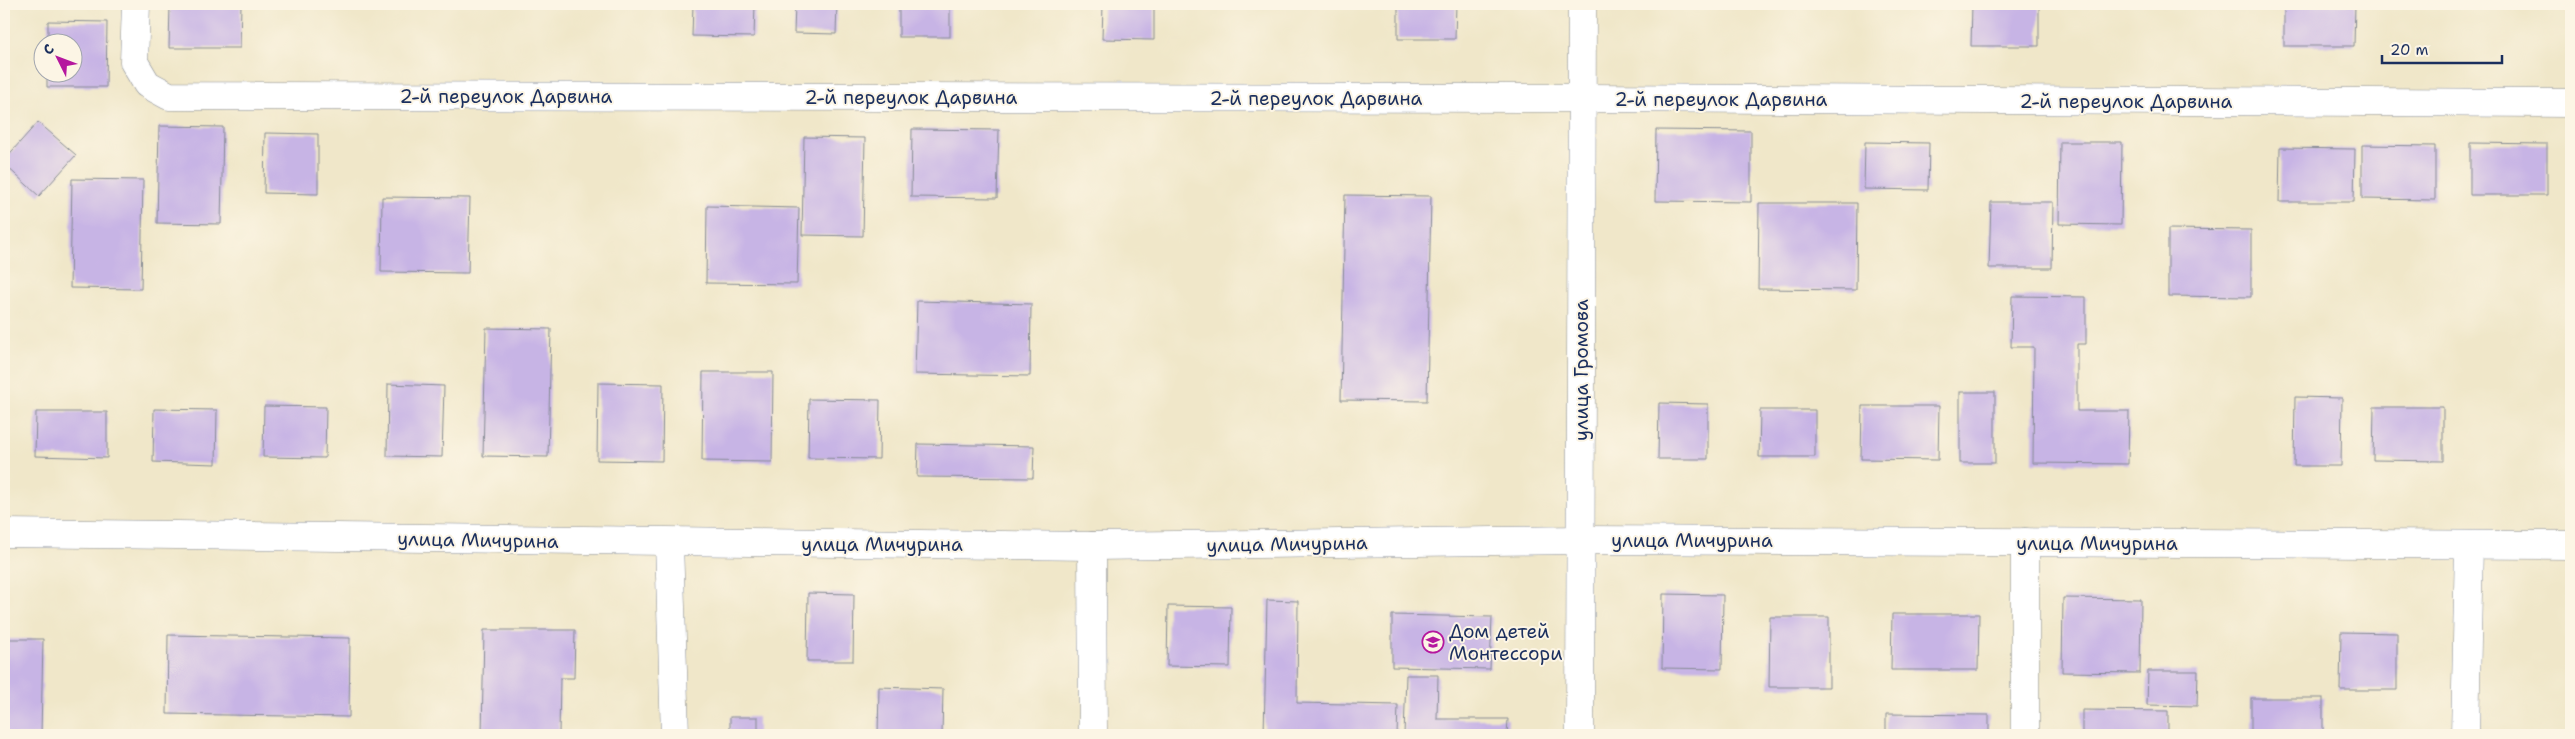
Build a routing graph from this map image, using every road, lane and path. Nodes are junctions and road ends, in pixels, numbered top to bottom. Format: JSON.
{"nodes":[{"id":1,"x":136,"y":4,"type":"edge"},
{"id":2,"x":1582,"y":4,"type":"edge"},
{"id":3,"x":1581,"y":98,"type":"junction"},
{"id":4,"x":2571,"y":103,"type":"edge"},
{"id":5,"x":4,"y":533,"type":"edge"},
{"id":6,"x":1582,"y":540,"type":"junction"},
{"id":7,"x":2025,"y":542,"type":"junction"},
{"id":8,"x":669,"y":543,"type":"junction"},
{"id":9,"x":2469,"y":545,"type":"junction"},
{"id":10,"x":2571,"y":545,"type":"edge"},
{"id":11,"x":1092,"y":546,"type":"junction"},
{"id":12,"x":674,"y":735,"type":"edge"},
{"id":13,"x":1093,"y":735,"type":"edge"},
{"id":14,"x":1580,"y":735,"type":"edge"},
{"id":15,"x":2025,"y":735,"type":"edge"},
{"id":16,"x":2466,"y":735,"type":"edge"}],
"edges":[{"from":1,"to":3,"type":"street","name":"2-й переулок Дарвина"},
{"from":2,"to":3,"type":"street","name":"улица Громова"},
{"from":3,"to":4,"type":"street","name":"2-й переулок Дарвина"},
{"from":3,"to":6,"type":"street","name":"улица Громова"},
{"from":5,"to":8,"type":"street","name":"улица Мичурина"},
{"from":6,"to":7,"type":"street","name":"улица Мичурина"},
{"from":6,"to":11,"type":"street","name":"улица Мичурина"},
{"from":6,"to":14,"type":"street","name":"улица Громова"},
{"from":7,"to":9,"type":"street","name":"улица Мичурина"},
{"from":7,"to":15,"type":"street"},
{"from":8,"to":11,"type":"street","name":"улица Мичурина"},
{"from":8,"to":12,"type":"street"},
{"from":9,"to":10,"type":"street","name":"улица Мичурина"},
{"from":9,"to":16,"type":"street"},
{"from":11,"to":13,"type":"street"}]}
